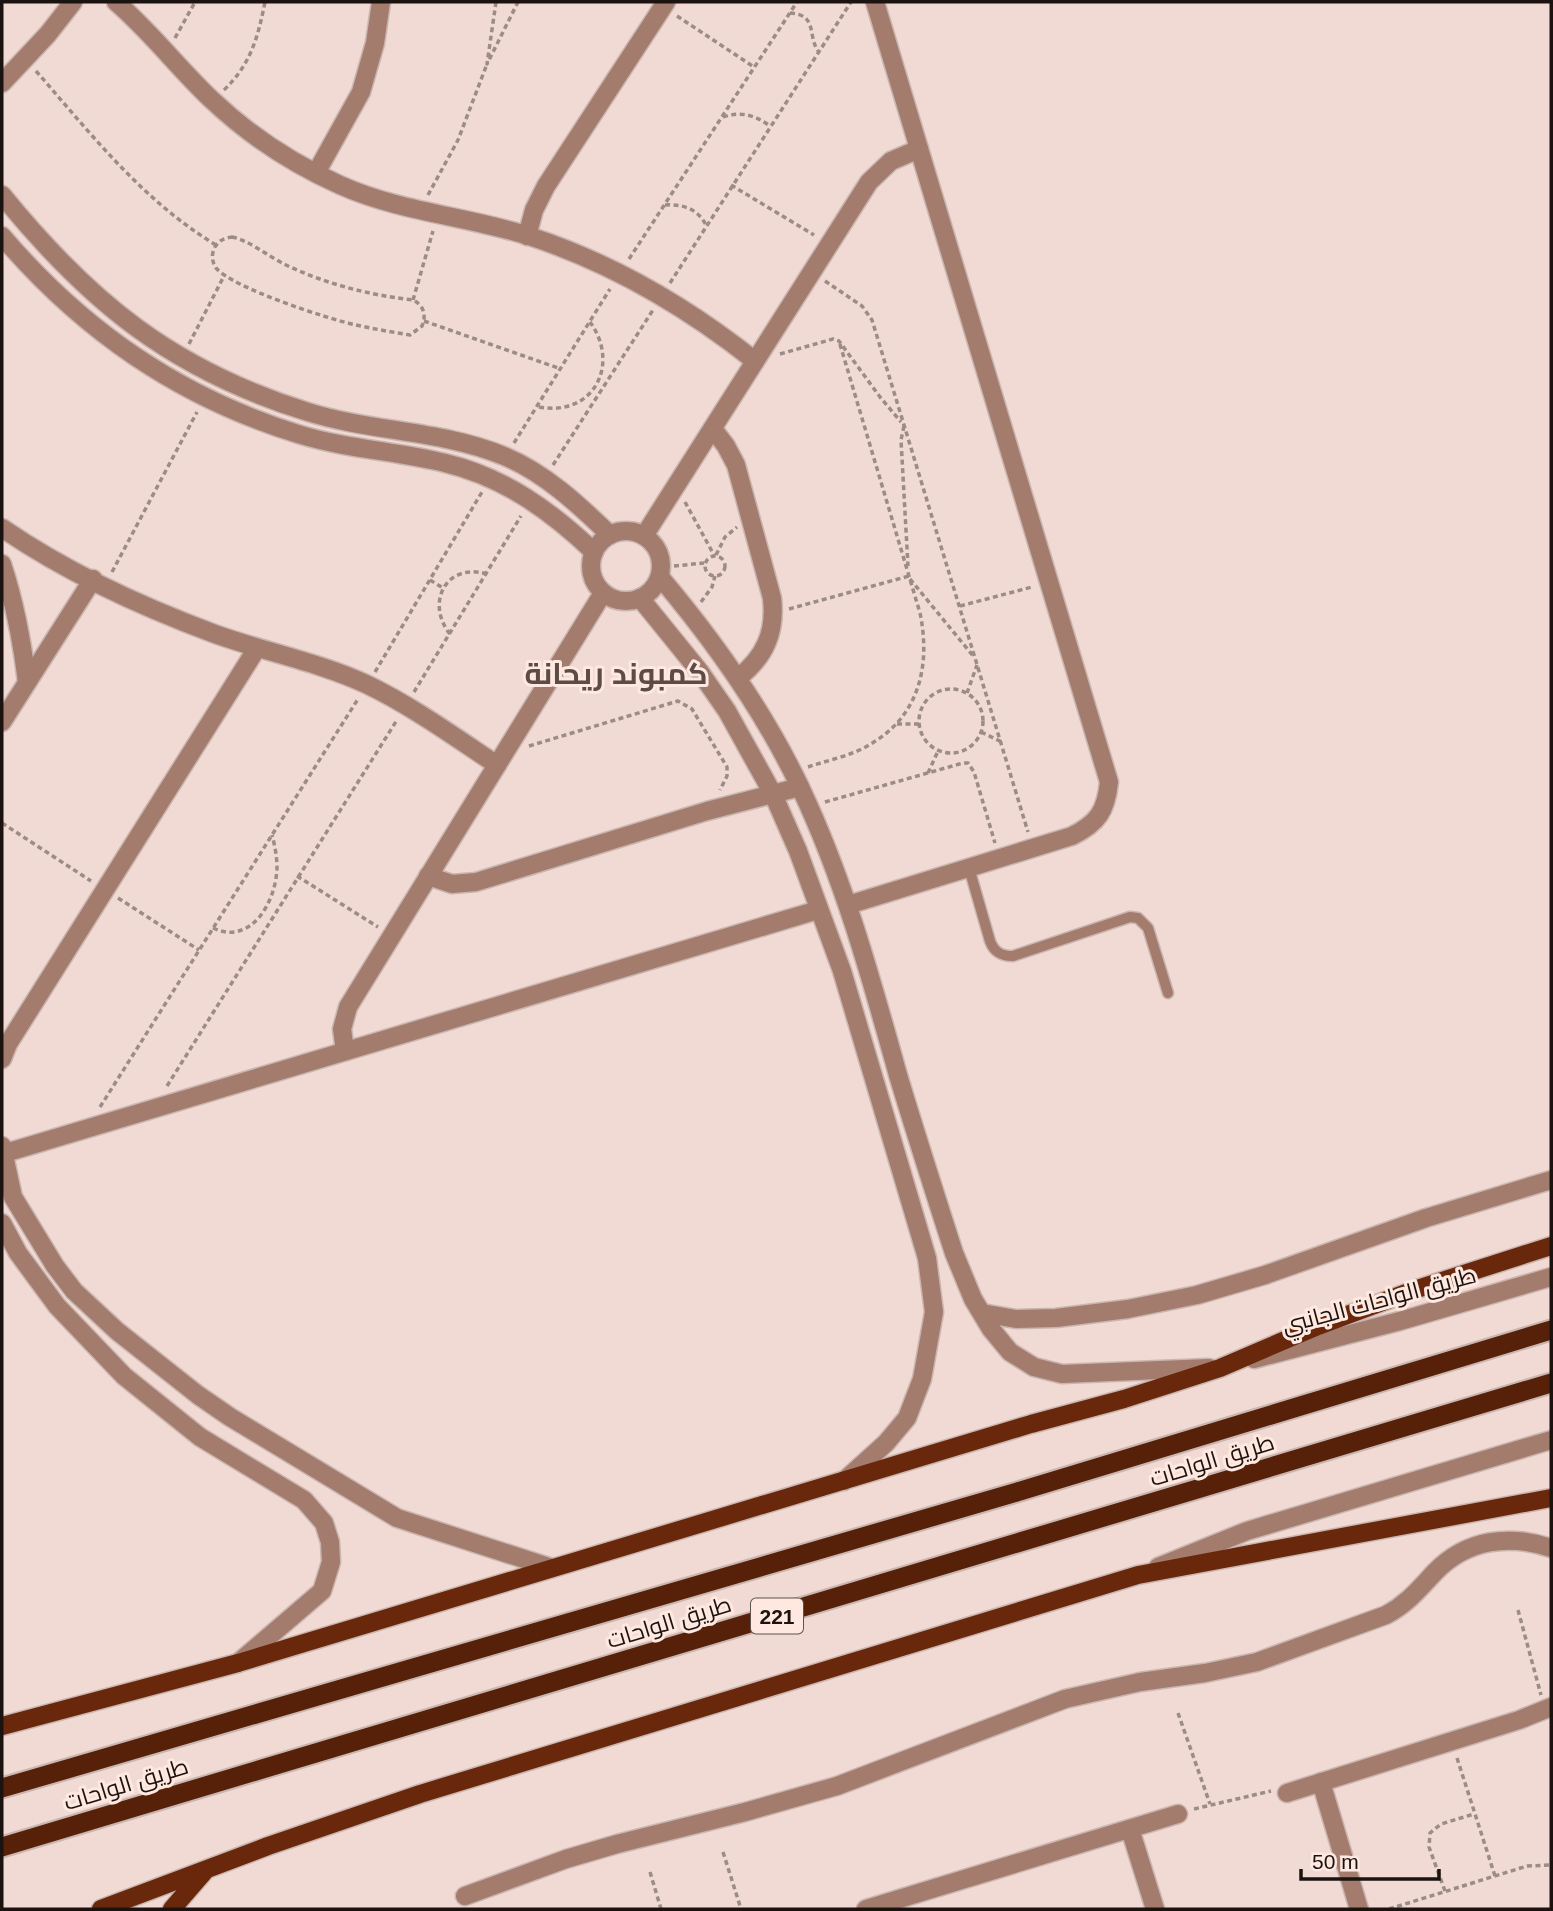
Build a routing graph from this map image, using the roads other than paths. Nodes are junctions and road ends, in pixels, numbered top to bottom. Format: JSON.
{"nodes":[{"id":1,"x":73,"y":2,"type":"edge"},
{"id":2,"x":116,"y":2,"type":"edge"},
{"id":3,"x":381,"y":2,"type":"edge"},
{"id":4,"x":875,"y":2,"type":"edge"},
{"id":5,"x":664,"y":4,"type":"edge"},
{"id":6,"x":2,"y":83,"type":"edge"},
{"id":7,"x":919,"y":149,"type":"junction"},
{"id":8,"x":316,"y":173,"type":"junction"},
{"id":9,"x":2,"y":195,"type":"edge"},
{"id":10,"x":24,"y":222,"type":"junction"},
{"id":11,"x":527,"y":236,"type":"junction"},
{"id":12,"x":2,"y":237,"type":"edge"},
{"id":13,"x":755,"y":361,"type":"junction"},
{"id":14,"x":713,"y":429,"type":"junction"},
{"id":15,"x":2,"y":528,"type":"edge"},
{"id":16,"x":610,"y":535,"type":"junction"},
{"id":17,"x":644,"y":536,"type":"junction"},
{"id":18,"x":594,"y":552,"type":"junction"},
{"id":19,"x":2,"y":564,"type":"edge"},
{"id":20,"x":660,"y":572,"type":"junction"},
{"id":21,"x":99,"y":582,"type":"junction"},
{"id":22,"x":603,"y":593,"type":"junction"},
{"id":23,"x":640,"y":598,"type":"junction"},
{"id":24,"x":257,"y":648,"type":"junction"},
{"id":25,"x":737,"y":678,"type":"junction"},
{"id":26,"x":27,"y":682,"type":"junction"},
{"id":27,"x":2,"y":722,"type":"edge"},
{"id":28,"x":501,"y":760,"type":"junction"},
{"id":29,"x":796,"y":779,"type":"junction"},
{"id":30,"x":773,"y":794,"type":"junction"},
{"id":31,"x":969,"y":868,"type":"junction"},
{"id":32,"x":428,"y":876,"type":"junction"},
{"id":33,"x":848,"y":905,"type":"junction"},
{"id":34,"x":818,"y":911,"type":"junction"},
{"id":35,"x":866,"y":963,"type":"junction"},
{"id":36,"x":842,"y":971,"type":"junction"},
{"id":37,"x":1168,"y":993,"type":"dead end"},
{"id":38,"x":345,"y":1051,"type":"junction"},
{"id":39,"x":2,"y":1059,"type":"edge"},
{"id":40,"x":905,"y":1097,"type":"junction"},
{"id":41,"x":883,"y":1103,"type":"junction"},
{"id":42,"x":2,"y":1151,"type":"edge"},
{"id":43,"x":1551,"y":1180,"type":"edge"},
{"id":44,"x":2,"y":1223,"type":"edge"},
{"id":45,"x":1551,"y":1246,"type":"edge"},
{"id":46,"x":1551,"y":1277,"type":"edge"},
{"id":47,"x":74,"y":1291,"type":"junction"},
{"id":48,"x":57,"y":1306,"type":"junction"},
{"id":49,"x":982,"y":1313,"type":"junction"},
{"id":50,"x":1551,"y":1330,"type":"edge"},
{"id":51,"x":1220,"y":1368,"type":"junction"},
{"id":52,"x":1551,"y":1383,"type":"edge"},
{"id":53,"x":1551,"y":1440,"type":"edge"},
{"id":54,"x":844,"y":1480,"type":"junction"},
{"id":55,"x":1551,"y":1498,"type":"edge"},
{"id":56,"x":1551,"y":1548,"type":"edge"},
{"id":57,"x":552,"y":1568,"type":"junction"},
{"id":58,"x":1138,"y":1574,"type":"junction"},
{"id":59,"x":238,"y":1662,"type":"junction"},
{"id":60,"x":1548,"y":1709,"type":"edge"},
{"id":61,"x":2,"y":1726,"type":"edge"},
{"id":62,"x":1321,"y":1782,"type":"junction"},
{"id":63,"x":2,"y":1788,"type":"edge"},
{"id":64,"x":1287,"y":1793,"type":"road end"},
{"id":65,"x":1178,"y":1814,"type":"road end"},
{"id":66,"x":1130,"y":1829,"type":"junction"},
{"id":67,"x":2,"y":1847,"type":"edge"},
{"id":68,"x":207,"y":1869,"type":"junction"},
{"id":69,"x":465,"y":1896,"type":"dead end"},
{"id":70,"x":101,"y":1909,"type":"edge"},
{"id":71,"x":172,"y":1909,"type":"edge"},
{"id":72,"x":866,"y":1909,"type":"edge"},
{"id":73,"x":1155,"y":1909,"type":"edge"},
{"id":74,"x":1359,"y":1909,"type":"edge"}],
"edges":[{"from":1,"to":6,"type":"street"},
{"from":2,"to":8,"type":"street"},
{"from":3,"to":8,"type":"street"},
{"from":4,"to":7,"type":"street"},
{"from":5,"to":11,"type":"street"},
{"from":7,"to":13,"type":"street"},
{"from":7,"to":31,"type":"street"},
{"from":8,"to":11,"type":"street"},
{"from":9,"to":10,"type":"street"},
{"from":10,"to":12,"type":"street"},
{"from":10,"to":16,"type":"street"},
{"from":11,"to":13,"type":"street"},
{"from":12,"to":18,"type":"street"},
{"from":13,"to":14,"type":"street"},
{"from":14,"to":17,"type":"street"},
{"from":14,"to":25,"type":"street"},
{"from":15,"to":21,"type":"street"},
{"from":16,"to":17,"type":"street"},
{"from":16,"to":18,"type":"street"},
{"from":17,"to":20,"type":"street"},
{"from":18,"to":22,"type":"street"},
{"from":19,"to":26,"type":"street"},
{"from":20,"to":23,"type":"street"},
{"from":20,"to":25,"type":"street","name":"طريق الواحات الجانبي"},
{"from":21,"to":24,"type":"street"},
{"from":21,"to":26,"type":"street"},
{"from":22,"to":23,"type":"street"},
{"from":22,"to":28,"type":"street"},
{"from":23,"to":30,"type":"street"},
{"from":24,"to":28,"type":"street"},
{"from":24,"to":39,"type":"street"},
{"from":25,"to":29,"type":"street","name":"طريق الواحات الجانبي"},
{"from":26,"to":27,"type":"street"},
{"from":28,"to":32,"type":"street"},
{"from":29,"to":30,"type":"street"},
{"from":29,"to":33,"type":"street","name":"طريق الواحات الجانبي"},
{"from":30,"to":32,"type":"street"},
{"from":30,"to":34,"type":"street"},
{"from":31,"to":33,"type":"street"},
{"from":31,"to":37,"type":"lane"},
{"from":32,"to":38,"type":"street"},
{"from":33,"to":35,"type":"street","name":"طريق الواحات الجانبي"},
{"from":34,"to":36,"type":"street"},
{"from":34,"to":38,"type":"street"},
{"from":35,"to":36,"type":"street"},
{"from":35,"to":40,"type":"street","name":"طريق الواحات الجانبي"},
{"from":36,"to":41,"type":"street"},
{"from":38,"to":42,"type":"street"},
{"from":40,"to":41,"type":"street"},
{"from":40,"to":49,"type":"street","name":"طريق الواحات الجانبي"},
{"from":41,"to":54,"type":"street"},
{"from":42,"to":47,"type":"street"},
{"from":43,"to":49,"type":"street"},
{"from":44,"to":48,"type":"street"},
{"from":45,"to":51,"type":"main road"},
{"from":46,"to":51,"type":"street","name":"طريق الواحات الجانبي"},
{"from":47,"to":48,"type":"street"},
{"from":47,"to":57,"type":"street"},
{"from":48,"to":59,"type":"street"},
{"from":49,"to":51,"type":"street","name":"طريق الواحات الجانبي"},
{"from":50,"to":63,"type":"highway","name":"طريق الواحات","number":"221"},
{"from":51,"to":54,"type":"main road"},
{"from":52,"to":67,"type":"highway","name":"طريق الواحات","number":"221"},
{"from":53,"to":58,"type":"street"},
{"from":54,"to":57,"type":"main road"},
{"from":55,"to":58,"type":"main road"},
{"from":56,"to":69,"type":"street"},
{"from":57,"to":59,"type":"main road"},
{"from":58,"to":68,"type":"main road"},
{"from":59,"to":61,"type":"main road"},
{"from":60,"to":62,"type":"street"},
{"from":62,"to":64,"type":"street"},
{"from":62,"to":74,"type":"street"},
{"from":65,"to":66,"type":"street"},
{"from":66,"to":72,"type":"street"},
{"from":66,"to":73,"type":"street"},
{"from":68,"to":70,"type":"main road"},
{"from":68,"to":71,"type":"main road"}]}
